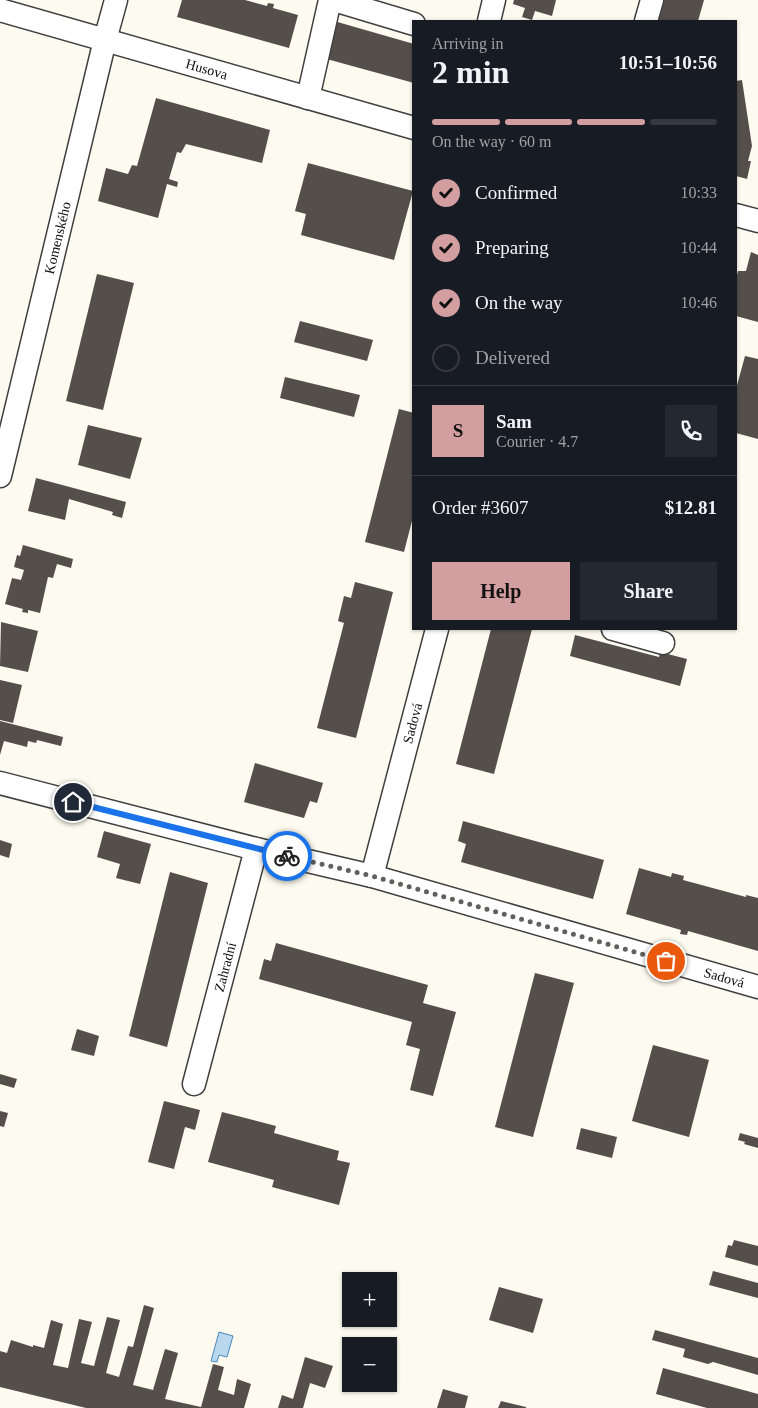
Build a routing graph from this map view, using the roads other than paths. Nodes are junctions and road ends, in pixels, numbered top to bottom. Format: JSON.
{"nodes":[{"id":1,"x":116,"y":0,"type":"edge"},
{"id":2,"x":332,"y":0,"type":"edge"},
{"id":3,"x":494,"y":0,"type":"edge"},
{"id":4,"x":652,"y":0,"type":"edge"},
{"id":5,"x":0,"y":10,"type":"edge"},
{"id":6,"x":489,"y":20,"type":"edge"},
{"id":7,"x":646,"y":20,"type":"edge"},
{"id":8,"x":412,"y":23,"type":"edge"},
{"id":9,"x":105,"y":40,"type":"junction"},
{"id":10,"x":308,"y":98,"type":"junction"},
{"id":11,"x":412,"y":127,"type":"edge"},
{"id":12,"x":737,"y":215,"type":"edge"},
{"id":13,"x":758,"y":222,"type":"edge"},
{"id":14,"x":0,"y":476,"type":"edge"},
{"id":15,"x":437,"y":630,"type":"edge"},
{"id":16,"x":617,"y":630,"type":"edge"},
{"id":17,"x":663,"y":643,"type":"dead end"},
{"id":18,"x":0,"y":783,"type":"edge"},
{"id":19,"x":256,"y":849,"type":"junction"},
{"id":20,"x":372,"y":876,"type":"junction"},
{"id":21,"x":758,"y":987,"type":"edge"},
{"id":22,"x":194,"y":1084,"type":"dead end"}],
"edges":[{"from":1,"to":9,"type":"street","name":"Komenského"},
{"from":2,"to":8,"type":"street"},
{"from":2,"to":10,"type":"street"},
{"from":3,"to":6,"type":"street"},
{"from":4,"to":7,"type":"street"},
{"from":5,"to":9,"type":"street","name":"Husova"},
{"from":9,"to":10,"type":"street","name":"Husova"},
{"from":9,"to":14,"type":"street","name":"Komenského"},
{"from":10,"to":11,"type":"street","name":"Husova"},
{"from":12,"to":13,"type":"street"},
{"from":15,"to":20,"type":"street","name":"Sadová"},
{"from":16,"to":17,"type":"street"},
{"from":18,"to":19,"type":"street","name":"Sadová"},
{"from":19,"to":20,"type":"street","name":"Sadová"},
{"from":19,"to":22,"type":"street","name":"Zahradní"},
{"from":20,"to":21,"type":"street","name":"Sadová"}]}
